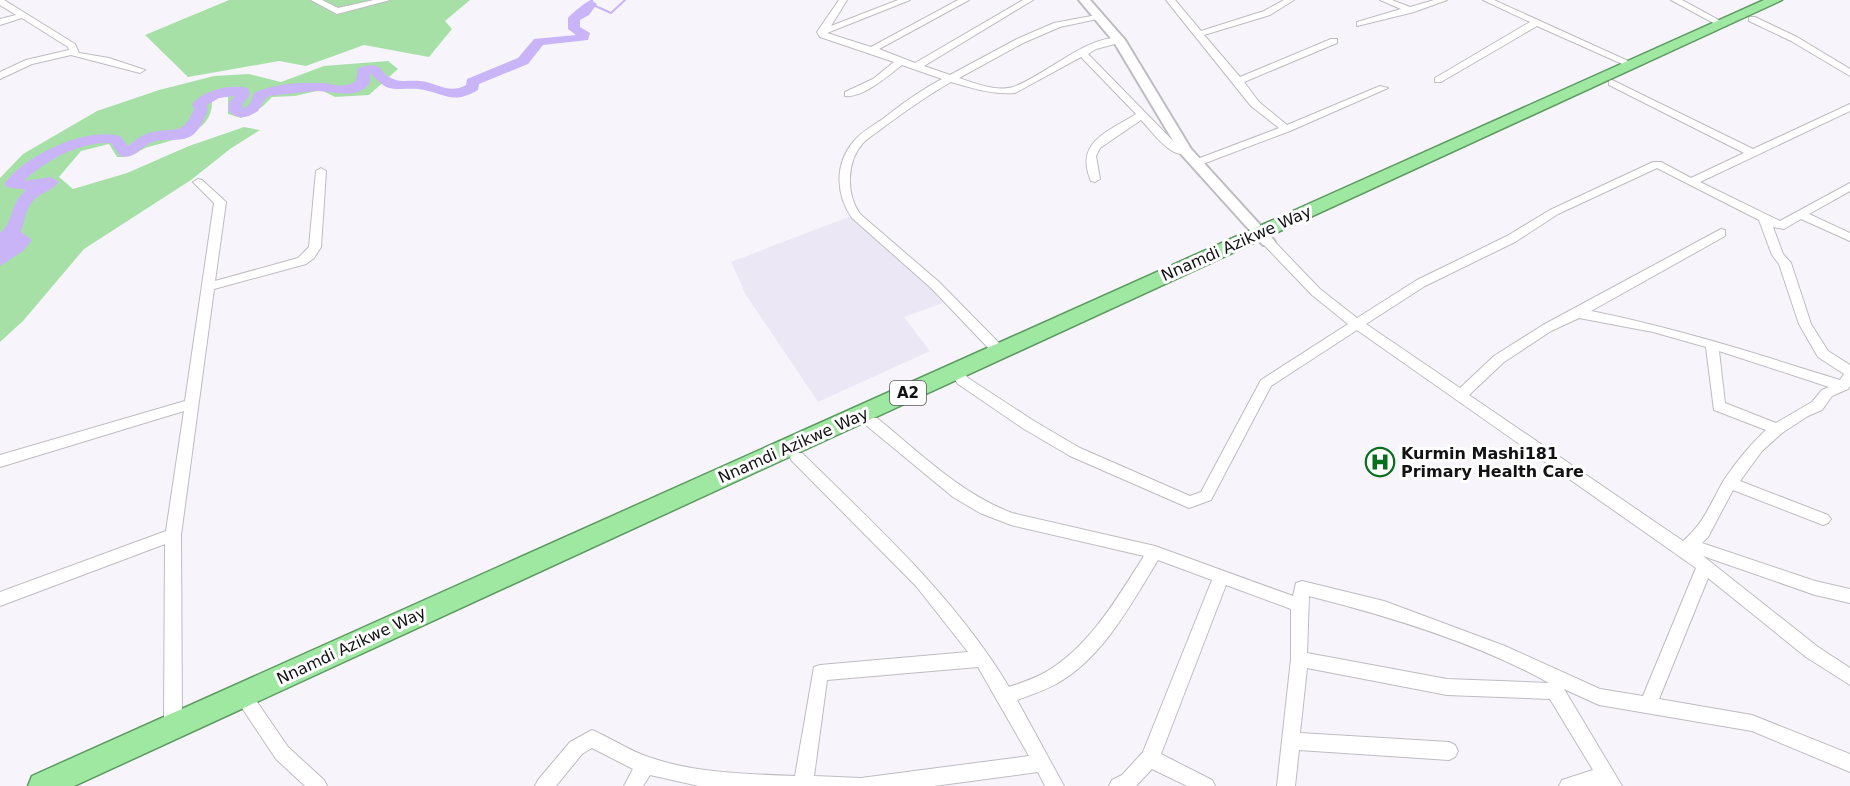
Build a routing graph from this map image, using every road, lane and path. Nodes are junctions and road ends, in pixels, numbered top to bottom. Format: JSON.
{"nodes":[{"id":1,"x":315,"y":0,"type":"edge"},
{"id":2,"x":386,"y":0,"type":"edge"},
{"id":3,"x":843,"y":0,"type":"edge"},
{"id":4,"x":906,"y":0,"type":"edge"},
{"id":5,"x":965,"y":0,"type":"edge"},
{"id":6,"x":1029,"y":0,"type":"edge"},
{"id":7,"x":1084,"y":0,"type":"edge"},
{"id":8,"x":1170,"y":0,"type":"edge"},
{"id":9,"x":1290,"y":0,"type":"edge"},
{"id":10,"x":1384,"y":0,"type":"edge"},
{"id":11,"x":1443,"y":0,"type":"edge"},
{"id":12,"x":1675,"y":0,"type":"edge"},
{"id":13,"x":1775,"y":0,"type":"edge"},
{"id":14,"x":1793,"y":0,"type":"edge"},
{"id":15,"x":0,"y":1,"type":"edge"},
{"id":16,"x":1494,"y":1,"type":"edge"},
{"id":17,"x":1411,"y":10,"type":"junction"},
{"id":18,"x":20,"y":16,"type":"junction"},
{"id":19,"x":1099,"y":16,"type":"junction"},
{"id":20,"x":1752,"y":19,"type":"junction"},
{"id":21,"x":0,"y":22,"type":"edge"},
{"id":22,"x":1537,"y":22,"type":"junction"},
{"id":23,"x":1360,"y":24,"type":"dead end"},
{"id":24,"x":1722,"y":24,"type":"junction"},
{"id":25,"x":822,"y":32,"type":"junction"},
{"id":26,"x":1199,"y":34,"type":"junction"},
{"id":27,"x":1119,"y":40,"type":"junction"},
{"id":28,"x":1334,"y":41,"type":"dead end"},
{"id":29,"x":871,"y":50,"type":"junction"},
{"id":30,"x":73,"y":52,"type":"junction"},
{"id":31,"x":1082,"y":53,"type":"junction"},
{"id":32,"x":902,"y":60,"type":"junction"},
{"id":33,"x":1632,"y":65,"type":"junction"},
{"id":34,"x":917,"y":66,"type":"junction"},
{"id":35,"x":140,"y":70,"type":"dead end"},
{"id":36,"x":1850,"y":73,"type":"edge"},
{"id":37,"x":0,"y":76,"type":"edge"},
{"id":38,"x":949,"y":79,"type":"junction"},
{"id":39,"x":1438,"y":80,"type":"dead end"},
{"id":40,"x":1238,"y":81,"type":"junction"},
{"id":41,"x":1612,"y":83,"type":"junction"},
{"id":42,"x":1383,"y":88,"type":"dead end"},
{"id":43,"x":848,"y":94,"type":"dead end"},
{"id":44,"x":1850,"y":107,"type":"edge"},
{"id":45,"x":1141,"y":115,"type":"junction"},
{"id":46,"x":1286,"y":129,"type":"junction"},
{"id":47,"x":1185,"y":151,"type":"junction"},
{"id":48,"x":1753,"y":153,"type":"junction"},
{"id":49,"x":1196,"y":163,"type":"junction"},
{"id":50,"x":321,"y":171,"type":"dead end"},
{"id":51,"x":1095,"y":179,"type":"dead end"},
{"id":52,"x":198,"y":182,"type":"dead end"},
{"id":53,"x":1691,"y":182,"type":"junction"},
{"id":54,"x":1850,"y":186,"type":"edge"},
{"id":55,"x":1845,"y":194,"type":"edge"},
{"id":56,"x":1801,"y":215,"type":"junction"},
{"id":57,"x":1764,"y":219,"type":"junction"},
{"id":58,"x":1721,"y":233,"type":"dead end"},
{"id":59,"x":1263,"y":237,"type":"junction"},
{"id":60,"x":1850,"y":237,"type":"edge"},
{"id":61,"x":208,"y":286,"type":"junction"},
{"id":62,"x":1578,"y":313,"type":"junction"},
{"id":63,"x":1358,"y":326,"type":"junction"},
{"id":64,"x":1712,"y":344,"type":"junction"},
{"id":65,"x":999,"y":351,"type":"junction"},
{"id":66,"x":960,"y":376,"type":"junction"},
{"id":67,"x":1848,"y":378,"type":"edge"},
{"id":68,"x":1461,"y":395,"type":"junction"},
{"id":69,"x":191,"y":404,"type":"junction"},
{"id":70,"x":872,"y":422,"type":"junction"},
{"id":71,"x":1777,"y":429,"type":"junction"},
{"id":72,"x":797,"y":457,"type":"junction"},
{"id":73,"x":0,"y":461,"type":"edge"},
{"id":74,"x":1730,"y":483,"type":"junction"},
{"id":75,"x":1823,"y":519,"type":"dead end"},
{"id":76,"x":173,"y":535,"type":"junction"},
{"id":77,"x":1687,"y":548,"type":"junction"},
{"id":78,"x":1155,"y":552,"type":"junction"},
{"id":79,"x":1705,"y":565,"type":"junction"},
{"id":80,"x":1222,"y":575,"type":"junction"},
{"id":81,"x":1850,"y":596,"type":"edge"},
{"id":82,"x":0,"y":598,"type":"edge"},
{"id":83,"x":1299,"y":605,"type":"junction"},
{"id":84,"x":981,"y":659,"type":"junction"},
{"id":85,"x":1299,"y":659,"type":"junction"},
{"id":86,"x":1850,"y":677,"type":"edge"},
{"id":87,"x":1557,"y":684,"type":"junction"},
{"id":88,"x":1004,"y":697,"type":"junction"},
{"id":89,"x":249,"y":705,"type":"junction"},
{"id":90,"x":1648,"y":705,"type":"junction"},
{"id":91,"x":173,"y":727,"type":"junction"},
{"id":92,"x":1290,"y":741,"type":"junction"},
{"id":93,"x":1449,"y":751,"type":"dead end"},
{"id":94,"x":1150,"y":758,"type":"junction"},
{"id":95,"x":1042,"y":763,"type":"junction"},
{"id":96,"x":1850,"y":763,"type":"edge"},
{"id":97,"x":646,"y":765,"type":"junction"},
{"id":98,"x":1610,"y":781,"type":"edge"},
{"id":99,"x":42,"y":786,"type":"edge"},
{"id":100,"x":76,"y":786,"type":"edge"},
{"id":101,"x":318,"y":786,"type":"edge"},
{"id":102,"x":544,"y":786,"type":"edge"},
{"id":103,"x":633,"y":786,"type":"edge"},
{"id":104,"x":803,"y":786,"type":"edge"},
{"id":105,"x":857,"y":786,"type":"edge"},
{"id":106,"x":864,"y":786,"type":"edge"},
{"id":107,"x":1055,"y":786,"type":"edge"},
{"id":108,"x":1118,"y":786,"type":"edge"},
{"id":109,"x":1206,"y":786,"type":"edge"},
{"id":110,"x":1286,"y":786,"type":"edge"},
{"id":111,"x":1568,"y":786,"type":"edge"}],
"edges":[{"from":1,"to":2,"type":"street"},
{"from":3,"to":25,"type":"street"},
{"from":4,"to":25,"type":"street"},
{"from":5,"to":29,"type":"street"},
{"from":6,"to":34,"type":"street"},
{"from":7,"to":19,"type":"street"},
{"from":8,"to":26,"type":"street"},
{"from":9,"to":26,"type":"street"},
{"from":10,"to":17,"type":"street"},
{"from":11,"to":17,"type":"street"},
{"from":12,"to":24,"type":"street"},
{"from":13,"to":24,"type":"highway","name":"Nnamdi Azikwe Way","number":"A2"},
{"from":14,"to":20,"type":"highway","name":"Nnamdi Azikwe Way","number":"A2"},
{"from":15,"to":18,"type":"street"},
{"from":16,"to":22,"type":"street"},
{"from":17,"to":23,"type":"street"},
{"from":18,"to":21,"type":"street"},
{"from":18,"to":30,"type":"street"},
{"from":19,"to":27,"type":"street"},
{"from":19,"to":38,"type":"street"},
{"from":20,"to":36,"type":"street"},
{"from":20,"to":41,"type":"highway","name":"Nnamdi Azikwe Way","number":"A2"},
{"from":22,"to":33,"type":"street"},
{"from":22,"to":39,"type":"street"},
{"from":24,"to":33,"type":"highway","name":"Nnamdi Azikwe Way","number":"A2"},
{"from":25,"to":29,"type":"street"},
{"from":26,"to":40,"type":"street"},
{"from":27,"to":31,"type":"street"},
{"from":27,"to":47,"type":"street"},
{"from":28,"to":40,"type":"street"},
{"from":29,"to":32,"type":"street"},
{"from":30,"to":35,"type":"street"},
{"from":30,"to":37,"type":"street"},
{"from":31,"to":38,"type":"street"},
{"from":31,"to":45,"type":"street"},
{"from":32,"to":34,"type":"street"},
{"from":32,"to":43,"type":"street"},
{"from":33,"to":59,"type":"highway","name":"Nnamdi Azikwe Way","number":"A2"},
{"from":34,"to":38,"type":"street"},
{"from":38,"to":65,"type":"street"},
{"from":40,"to":46,"type":"street"},
{"from":41,"to":48,"type":"street"},
{"from":41,"to":59,"type":"highway","name":"Nnamdi Azikwe Way","number":"A2"},
{"from":42,"to":46,"type":"street"},
{"from":44,"to":48,"type":"street"},
{"from":45,"to":47,"type":"street"},
{"from":45,"to":51,"type":"street"},
{"from":46,"to":49,"type":"street"},
{"from":47,"to":49,"type":"street"},
{"from":48,"to":53,"type":"street"},
{"from":49,"to":59,"type":"street"},
{"from":50,"to":61,"type":"street"},
{"from":52,"to":61,"type":"street"},
{"from":53,"to":57,"type":"street"},
{"from":53,"to":63,"type":"street"},
{"from":54,"to":55,"type":"street"},
{"from":55,"to":56,"type":"street"},
{"from":56,"to":57,"type":"street"},
{"from":56,"to":60,"type":"street"},
{"from":57,"to":67,"type":"street"},
{"from":58,"to":62,"type":"street"},
{"from":59,"to":63,"type":"street"},
{"from":59,"to":65,"type":"highway","name":"Nnamdi Azikwe Way","number":"A2"},
{"from":59,"to":66,"type":"highway","name":"Nnamdi Azikwe Way","number":"A2"},
{"from":61,"to":69,"type":"street"},
{"from":62,"to":64,"type":"street"},
{"from":62,"to":68,"type":"street"},
{"from":63,"to":66,"type":"street"},
{"from":63,"to":68,"type":"street"},
{"from":64,"to":67,"type":"street"},
{"from":64,"to":71,"type":"street"},
{"from":65,"to":66,"type":"highway","name":"Nnamdi Azikwe Way","number":"A2"},
{"from":66,"to":70,"type":"highway","name":"Nnamdi Azikwe Way","number":"A2"},
{"from":66,"to":91,"type":"highway","name":"Nnamdi Azikwe Way","number":"A2"},
{"from":67,"to":71,"type":"street"},
{"from":68,"to":77,"type":"street"},
{"from":69,"to":73,"type":"street"},
{"from":69,"to":76,"type":"street"},
{"from":70,"to":72,"type":"highway","name":"Nnamdi Azikwe Way","number":"A2"},
{"from":70,"to":78,"type":"street"},
{"from":71,"to":74,"type":"street"},
{"from":72,"to":84,"type":"street"},
{"from":72,"to":89,"type":"highway","name":"Nnamdi Azikwe Way","number":"A2"},
{"from":74,"to":75,"type":"street"},
{"from":74,"to":77,"type":"street"},
{"from":76,"to":82,"type":"street"},
{"from":76,"to":91,"type":"street"},
{"from":77,"to":79,"type":"street"},
{"from":77,"to":81,"type":"street"},
{"from":78,"to":80,"type":"street"},
{"from":78,"to":88,"type":"street"},
{"from":79,"to":86,"type":"street"},
{"from":79,"to":90,"type":"street"},
{"from":80,"to":83,"type":"street"},
{"from":80,"to":94,"type":"street"},
{"from":83,"to":85,"type":"street"},
{"from":83,"to":87,"type":"street"},
{"from":84,"to":88,"type":"street"},
{"from":84,"to":104,"type":"street"},
{"from":85,"to":87,"type":"street"},
{"from":85,"to":92,"type":"street"},
{"from":87,"to":90,"type":"street"},
{"from":87,"to":98,"type":"street"},
{"from":88,"to":95,"type":"street"},
{"from":89,"to":100,"type":"highway","name":"Nnamdi Azikwe Way","number":"A2"},
{"from":89,"to":101,"type":"street"},
{"from":90,"to":96,"type":"street"},
{"from":91,"to":99,"type":"highway","name":"Nnamdi Azikwe Way","number":"A2"},
{"from":92,"to":93,"type":"street"},
{"from":92,"to":110,"type":"street"},
{"from":94,"to":108,"type":"street"},
{"from":94,"to":109,"type":"street"},
{"from":95,"to":106,"type":"street"},
{"from":95,"to":107,"type":"street"},
{"from":97,"to":102,"type":"street"},
{"from":97,"to":103,"type":"street"},
{"from":97,"to":104,"type":"street"},
{"from":98,"to":111,"type":"street"},
{"from":104,"to":105,"type":"street"}]}
